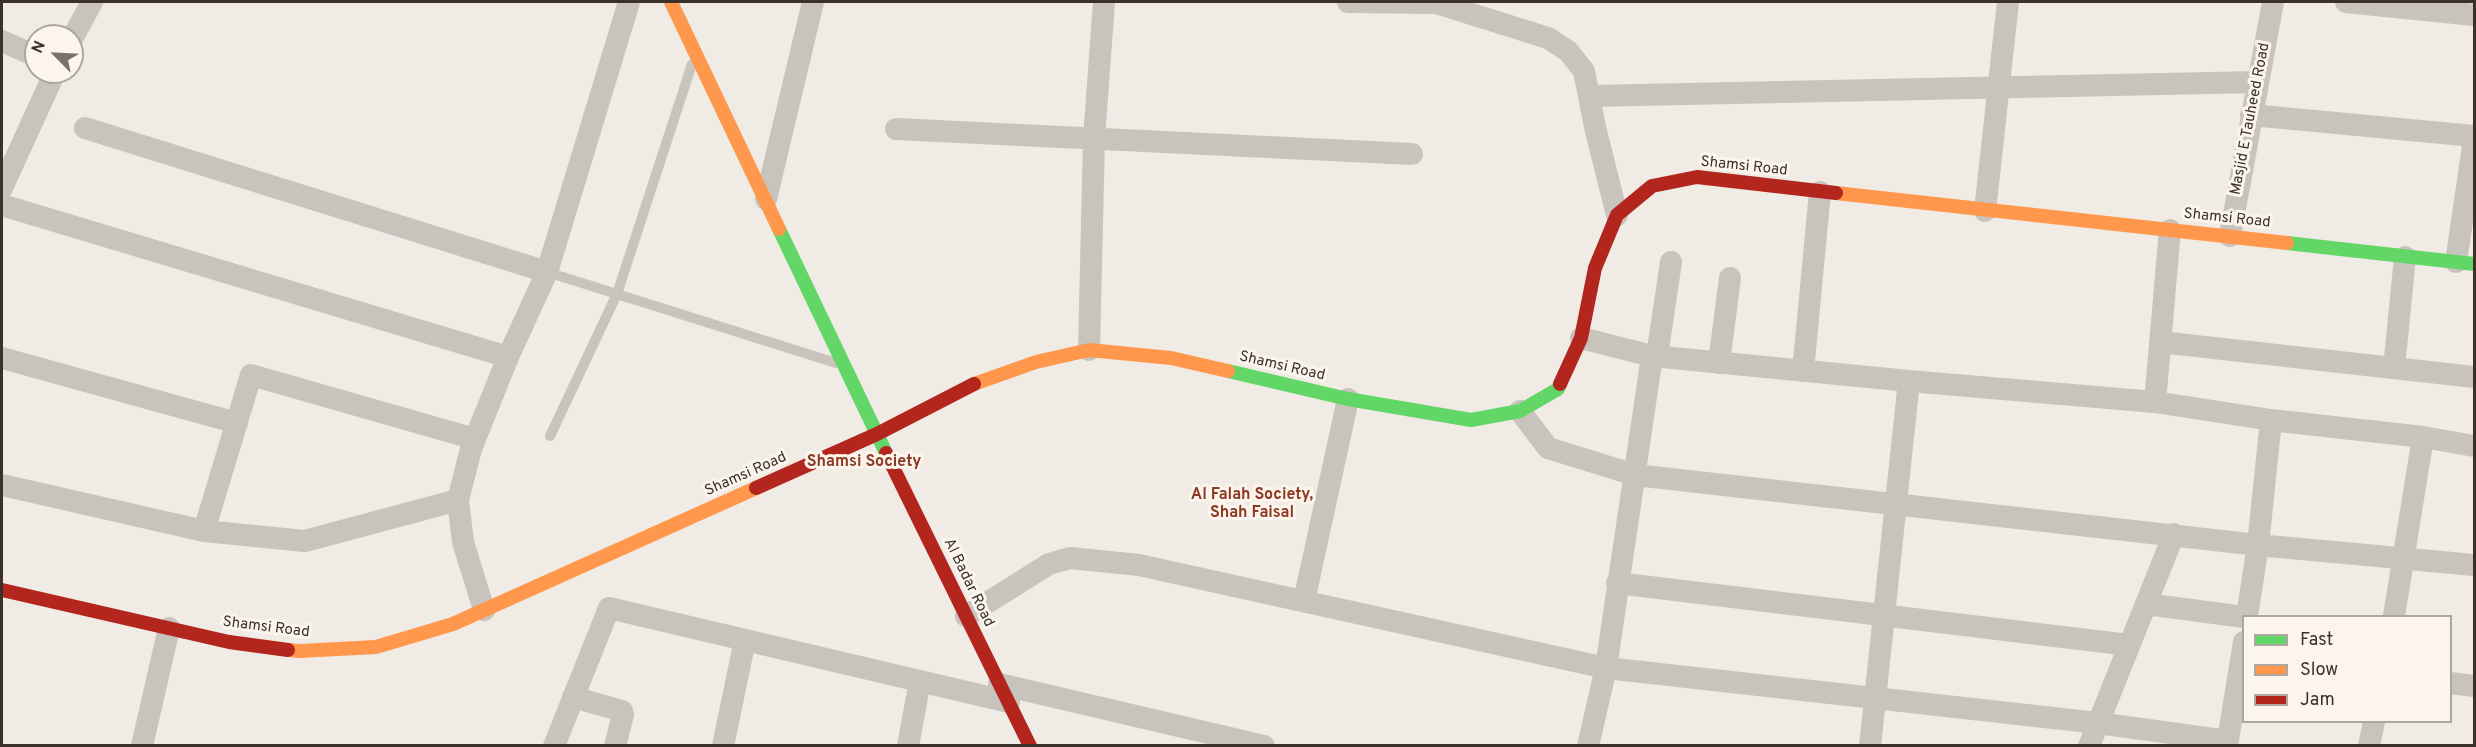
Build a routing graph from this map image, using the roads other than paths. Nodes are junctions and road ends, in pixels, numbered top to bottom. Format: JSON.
{"nodes":[{"id":1,"x":92,"y":2,"type":"edge"},
{"id":2,"x":629,"y":2,"type":"edge"},
{"id":3,"x":671,"y":2,"type":"edge"},
{"id":4,"x":813,"y":2,"type":"edge"},
{"id":5,"x":1104,"y":2,"type":"edge"},
{"id":6,"x":1348,"y":2,"type":"edge"},
{"id":7,"x":1435,"y":2,"type":"edge"},
{"id":8,"x":2008,"y":2,"type":"edge"},
{"id":9,"x":2273,"y":2,"type":"edge"},
{"id":10,"x":2346,"y":2,"type":"edge"},
{"id":11,"x":2475,"y":15,"type":"edge"},
{"id":12,"x":80,"y":24,"type":"edge"},
{"id":13,"x":2,"y":41,"type":"edge"},
{"id":14,"x":24,"y":51,"type":"edge"},
{"id":15,"x":696,"y":53,"type":"junction"},
{"id":16,"x":2258,"y":82,"type":"junction"},
{"id":17,"x":48,"y":84,"type":"edge"},
{"id":18,"x":1997,"y":88,"type":"junction"},
{"id":19,"x":1590,"y":96,"type":"junction"},
{"id":20,"x":2251,"y":116,"type":"junction"},
{"id":21,"x":85,"y":128,"type":"dead end"},
{"id":22,"x":896,"y":129,"type":"dead end"},
{"id":23,"x":2475,"y":137,"type":"edge"},
{"id":24,"x":1094,"y":138,"type":"junction"},
{"id":25,"x":1412,"y":154,"type":"dead end"},
{"id":26,"x":8,"y":157,"type":"edge"},
{"id":27,"x":2,"y":188,"type":"edge"},
{"id":28,"x":1820,"y":192,"type":"junction"},
{"id":29,"x":766,"y":199,"type":"junction"},
{"id":30,"x":2,"y":205,"type":"edge"},
{"id":31,"x":1985,"y":211,"type":"junction"},
{"id":32,"x":1617,"y":215,"type":"junction"},
{"id":33,"x":2170,"y":230,"type":"junction"},
{"id":34,"x":2230,"y":236,"type":"junction"},
{"id":35,"x":2405,"y":256,"type":"junction"},
{"id":36,"x":1671,"y":262,"type":"dead end"},
{"id":37,"x":2465,"y":263,"type":"edge"},
{"id":38,"x":547,"y":272,"type":"junction"},
{"id":39,"x":1730,"y":278,"type":"dead end"},
{"id":40,"x":617,"y":294,"type":"junction"},
{"id":41,"x":1581,"y":338,"type":"junction"},
{"id":42,"x":2160,"y":342,"type":"junction"},
{"id":43,"x":1089,"y":350,"type":"junction"},
{"id":44,"x":1654,"y":356,"type":"junction"},
{"id":45,"x":508,"y":357,"type":"junction"},
{"id":46,"x":2,"y":358,"type":"edge"},
{"id":47,"x":1719,"y":363,"type":"junction"},
{"id":48,"x":844,"y":366,"type":"junction"},
{"id":49,"x":2394,"y":368,"type":"junction"},
{"id":50,"x":1803,"y":371,"type":"junction"},
{"id":51,"x":2475,"y":377,"type":"edge"},
{"id":52,"x":1909,"y":381,"type":"junction"},
{"id":53,"x":1348,"y":399,"type":"junction"},
{"id":54,"x":2155,"y":402,"type":"junction"},
{"id":55,"x":1520,"y":411,"type":"junction"},
{"id":56,"x":2271,"y":420,"type":"junction"},
{"id":57,"x":237,"y":423,"type":"junction"},
{"id":58,"x":877,"y":435,"type":"junction"},
{"id":59,"x":550,"y":436,"type":"dead end"},
{"id":60,"x":2423,"y":437,"type":"junction"},
{"id":61,"x":475,"y":439,"type":"junction"},
{"id":62,"x":2475,"y":446,"type":"edge"},
{"id":63,"x":1635,"y":475,"type":"junction"},
{"id":64,"x":2,"y":485,"type":"edge"},
{"id":65,"x":458,"y":500,"type":"junction"},
{"id":66,"x":1894,"y":505,"type":"junction"},
{"id":67,"x":204,"y":531,"type":"junction"},
{"id":68,"x":2174,"y":534,"type":"junction"},
{"id":69,"x":2258,"y":545,"type":"junction"},
{"id":70,"x":2404,"y":559,"type":"junction"},
{"id":71,"x":2475,"y":565,"type":"edge"},
{"id":72,"x":1617,"y":583,"type":"junction"},
{"id":73,"x":2,"y":590,"type":"edge"},
{"id":74,"x":1304,"y":601,"type":"junction"},
{"id":75,"x":2146,"y":604,"type":"junction"},
{"id":76,"x":484,"y":610,"type":"junction"},
{"id":77,"x":2245,"y":615,"type":"edge"},
{"id":78,"x":2394,"y":615,"type":"edge"},
{"id":79,"x":966,"y":616,"type":"junction"},
{"id":80,"x":1883,"y":616,"type":"junction"},
{"id":81,"x":2242,"y":617,"type":"edge"},
{"id":82,"x":169,"y":628,"type":"junction"},
{"id":83,"x":745,"y":640,"type":"junction"},
{"id":84,"x":2129,"y":645,"type":"junction"},
{"id":85,"x":2242,"y":660,"type":"edge"},
{"id":86,"x":1606,"y":668,"type":"junction"},
{"id":87,"x":920,"y":681,"type":"junction"},
{"id":88,"x":2452,"y":683,"type":"edge"},
{"id":89,"x":2475,"y":686,"type":"edge"},
{"id":90,"x":1004,"y":693,"type":"junction"},
{"id":91,"x":573,"y":697,"type":"junction"},
{"id":92,"x":1874,"y":698,"type":"junction"},
{"id":93,"x":2098,"y":723,"type":"junction"},
{"id":94,"x":2374,"y":723,"type":"edge"},
{"id":95,"x":2228,"y":743,"type":"edge"},
{"id":96,"x":142,"y":746,"type":"edge"},
{"id":97,"x":554,"y":746,"type":"edge"},
{"id":98,"x":615,"y":746,"type":"edge"},
{"id":99,"x":723,"y":746,"type":"edge"},
{"id":100,"x":908,"y":746,"type":"edge"},
{"id":101,"x":1030,"y":746,"type":"edge"},
{"id":102,"x":1264,"y":746,"type":"edge"},
{"id":103,"x":1588,"y":746,"type":"edge"},
{"id":104,"x":1870,"y":746,"type":"edge"},
{"id":105,"x":2089,"y":746,"type":"edge"},
{"id":106,"x":2369,"y":746,"type":"edge"}],
"edges":[{"from":1,"to":12,"type":"street"},
{"from":2,"to":38,"type":"street"},
{"from":3,"to":15,"type":"street","name":"Al Badar Road"},
{"from":4,"to":29,"type":"street"},
{"from":5,"to":24,"type":"street"},
{"from":6,"to":7,"type":"street"},
{"from":7,"to":19,"type":"street"},
{"from":8,"to":18,"type":"street"},
{"from":9,"to":16,"type":"street","name":"Masjid E Tauheed Road"},
{"from":10,"to":11,"type":"street"},
{"from":13,"to":14,"type":"street"},
{"from":15,"to":29,"type":"street","name":"Al Badar Road"},
{"from":15,"to":40,"type":"lane"},
{"from":16,"to":18,"type":"street"},
{"from":16,"to":20,"type":"street","name":"Masjid E Tauheed Road"},
{"from":17,"to":26,"type":"street"},
{"from":18,"to":19,"type":"street"},
{"from":18,"to":31,"type":"street"},
{"from":19,"to":32,"type":"street"},
{"from":20,"to":23,"type":"street"},
{"from":20,"to":34,"type":"street","name":"Masjid E Tauheed Road"},
{"from":21,"to":38,"type":"street"},
{"from":22,"to":24,"type":"street"},
{"from":23,"to":37,"type":"street"},
{"from":24,"to":25,"type":"street"},
{"from":24,"to":43,"type":"street"},
{"from":26,"to":27,"type":"street"},
{"from":28,"to":31,"type":"street","name":"Shamsi Road"},
{"from":28,"to":32,"type":"street","name":"Shamsi Road"},
{"from":28,"to":50,"type":"street"},
{"from":29,"to":48,"type":"street","name":"Al Badar Road"},
{"from":30,"to":45,"type":"street"},
{"from":31,"to":33,"type":"street","name":"Shamsi Road"},
{"from":32,"to":41,"type":"street","name":"Shamsi Road"},
{"from":33,"to":34,"type":"street","name":"Shamsi Road"},
{"from":33,"to":42,"type":"street"},
{"from":34,"to":35,"type":"street","name":"Shamsi Road"},
{"from":35,"to":37,"type":"street","name":"Shamsi Road"},
{"from":35,"to":49,"type":"street"},
{"from":36,"to":44,"type":"street"},
{"from":38,"to":40,"type":"lane"},
{"from":38,"to":45,"type":"street"},
{"from":39,"to":47,"type":"street"},
{"from":40,"to":48,"type":"lane"},
{"from":40,"to":59,"type":"lane"},
{"from":41,"to":44,"type":"street"},
{"from":41,"to":55,"type":"street","name":"Shamsi Road"},
{"from":42,"to":49,"type":"street"},
{"from":42,"to":54,"type":"street"},
{"from":43,"to":53,"type":"street","name":"Shamsi Road"},
{"from":43,"to":58,"type":"street","name":"Shamsi Road"},
{"from":44,"to":47,"type":"street"},
{"from":44,"to":63,"type":"street"},
{"from":45,"to":61,"type":"street"},
{"from":46,"to":57,"type":"street"},
{"from":47,"to":50,"type":"street"},
{"from":48,"to":58,"type":"street","name":"Al Badar Road"},
{"from":49,"to":51,"type":"street"},
{"from":50,"to":52,"type":"street"},
{"from":52,"to":54,"type":"street"},
{"from":52,"to":66,"type":"street"},
{"from":53,"to":55,"type":"street","name":"Shamsi Road"},
{"from":53,"to":74,"type":"street"},
{"from":54,"to":56,"type":"street"},
{"from":55,"to":63,"type":"street"},
{"from":56,"to":60,"type":"street"},
{"from":56,"to":69,"type":"street"},
{"from":57,"to":61,"type":"street"},
{"from":57,"to":67,"type":"street"},
{"from":58,"to":76,"type":"street","name":"Shamsi Road"},
{"from":58,"to":79,"type":"street","name":"Al Badar Road"},
{"from":60,"to":62,"type":"street"},
{"from":60,"to":70,"type":"street"},
{"from":61,"to":65,"type":"street"},
{"from":63,"to":66,"type":"street"},
{"from":63,"to":72,"type":"street"},
{"from":64,"to":67,"type":"street"},
{"from":65,"to":67,"type":"street"},
{"from":65,"to":76,"type":"street"},
{"from":66,"to":68,"type":"street"},
{"from":66,"to":80,"type":"street"},
{"from":68,"to":69,"type":"street"},
{"from":68,"to":75,"type":"street"},
{"from":69,"to":70,"type":"street"},
{"from":69,"to":77,"type":"street"},
{"from":70,"to":71,"type":"street"},
{"from":70,"to":78,"type":"street"},
{"from":72,"to":80,"type":"street"},
{"from":72,"to":86,"type":"street"},
{"from":73,"to":82,"type":"street","name":"Shamsi Road"},
{"from":74,"to":79,"type":"street"},
{"from":74,"to":86,"type":"street"},
{"from":75,"to":81,"type":"street"},
{"from":75,"to":84,"type":"street"},
{"from":76,"to":82,"type":"street","name":"Shamsi Road"},
{"from":79,"to":90,"type":"street","name":"Al Badar Road"},
{"from":80,"to":84,"type":"street"},
{"from":80,"to":92,"type":"street"},
{"from":82,"to":96,"type":"street"},
{"from":83,"to":87,"type":"street"},
{"from":83,"to":91,"type":"street"},
{"from":83,"to":99,"type":"street"},
{"from":84,"to":93,"type":"street"},
{"from":85,"to":95,"type":"street"},
{"from":86,"to":92,"type":"street"},
{"from":86,"to":103,"type":"street"},
{"from":87,"to":90,"type":"street"},
{"from":87,"to":100,"type":"street"},
{"from":88,"to":89,"type":"street"},
{"from":90,"to":101,"type":"street","name":"Al Badar Road"},
{"from":90,"to":102,"type":"street"},
{"from":91,"to":97,"type":"street"},
{"from":91,"to":98,"type":"street"},
{"from":92,"to":93,"type":"street"},
{"from":92,"to":104,"type":"street"},
{"from":93,"to":95,"type":"street"},
{"from":93,"to":105,"type":"street"},
{"from":94,"to":106,"type":"street"}]}
